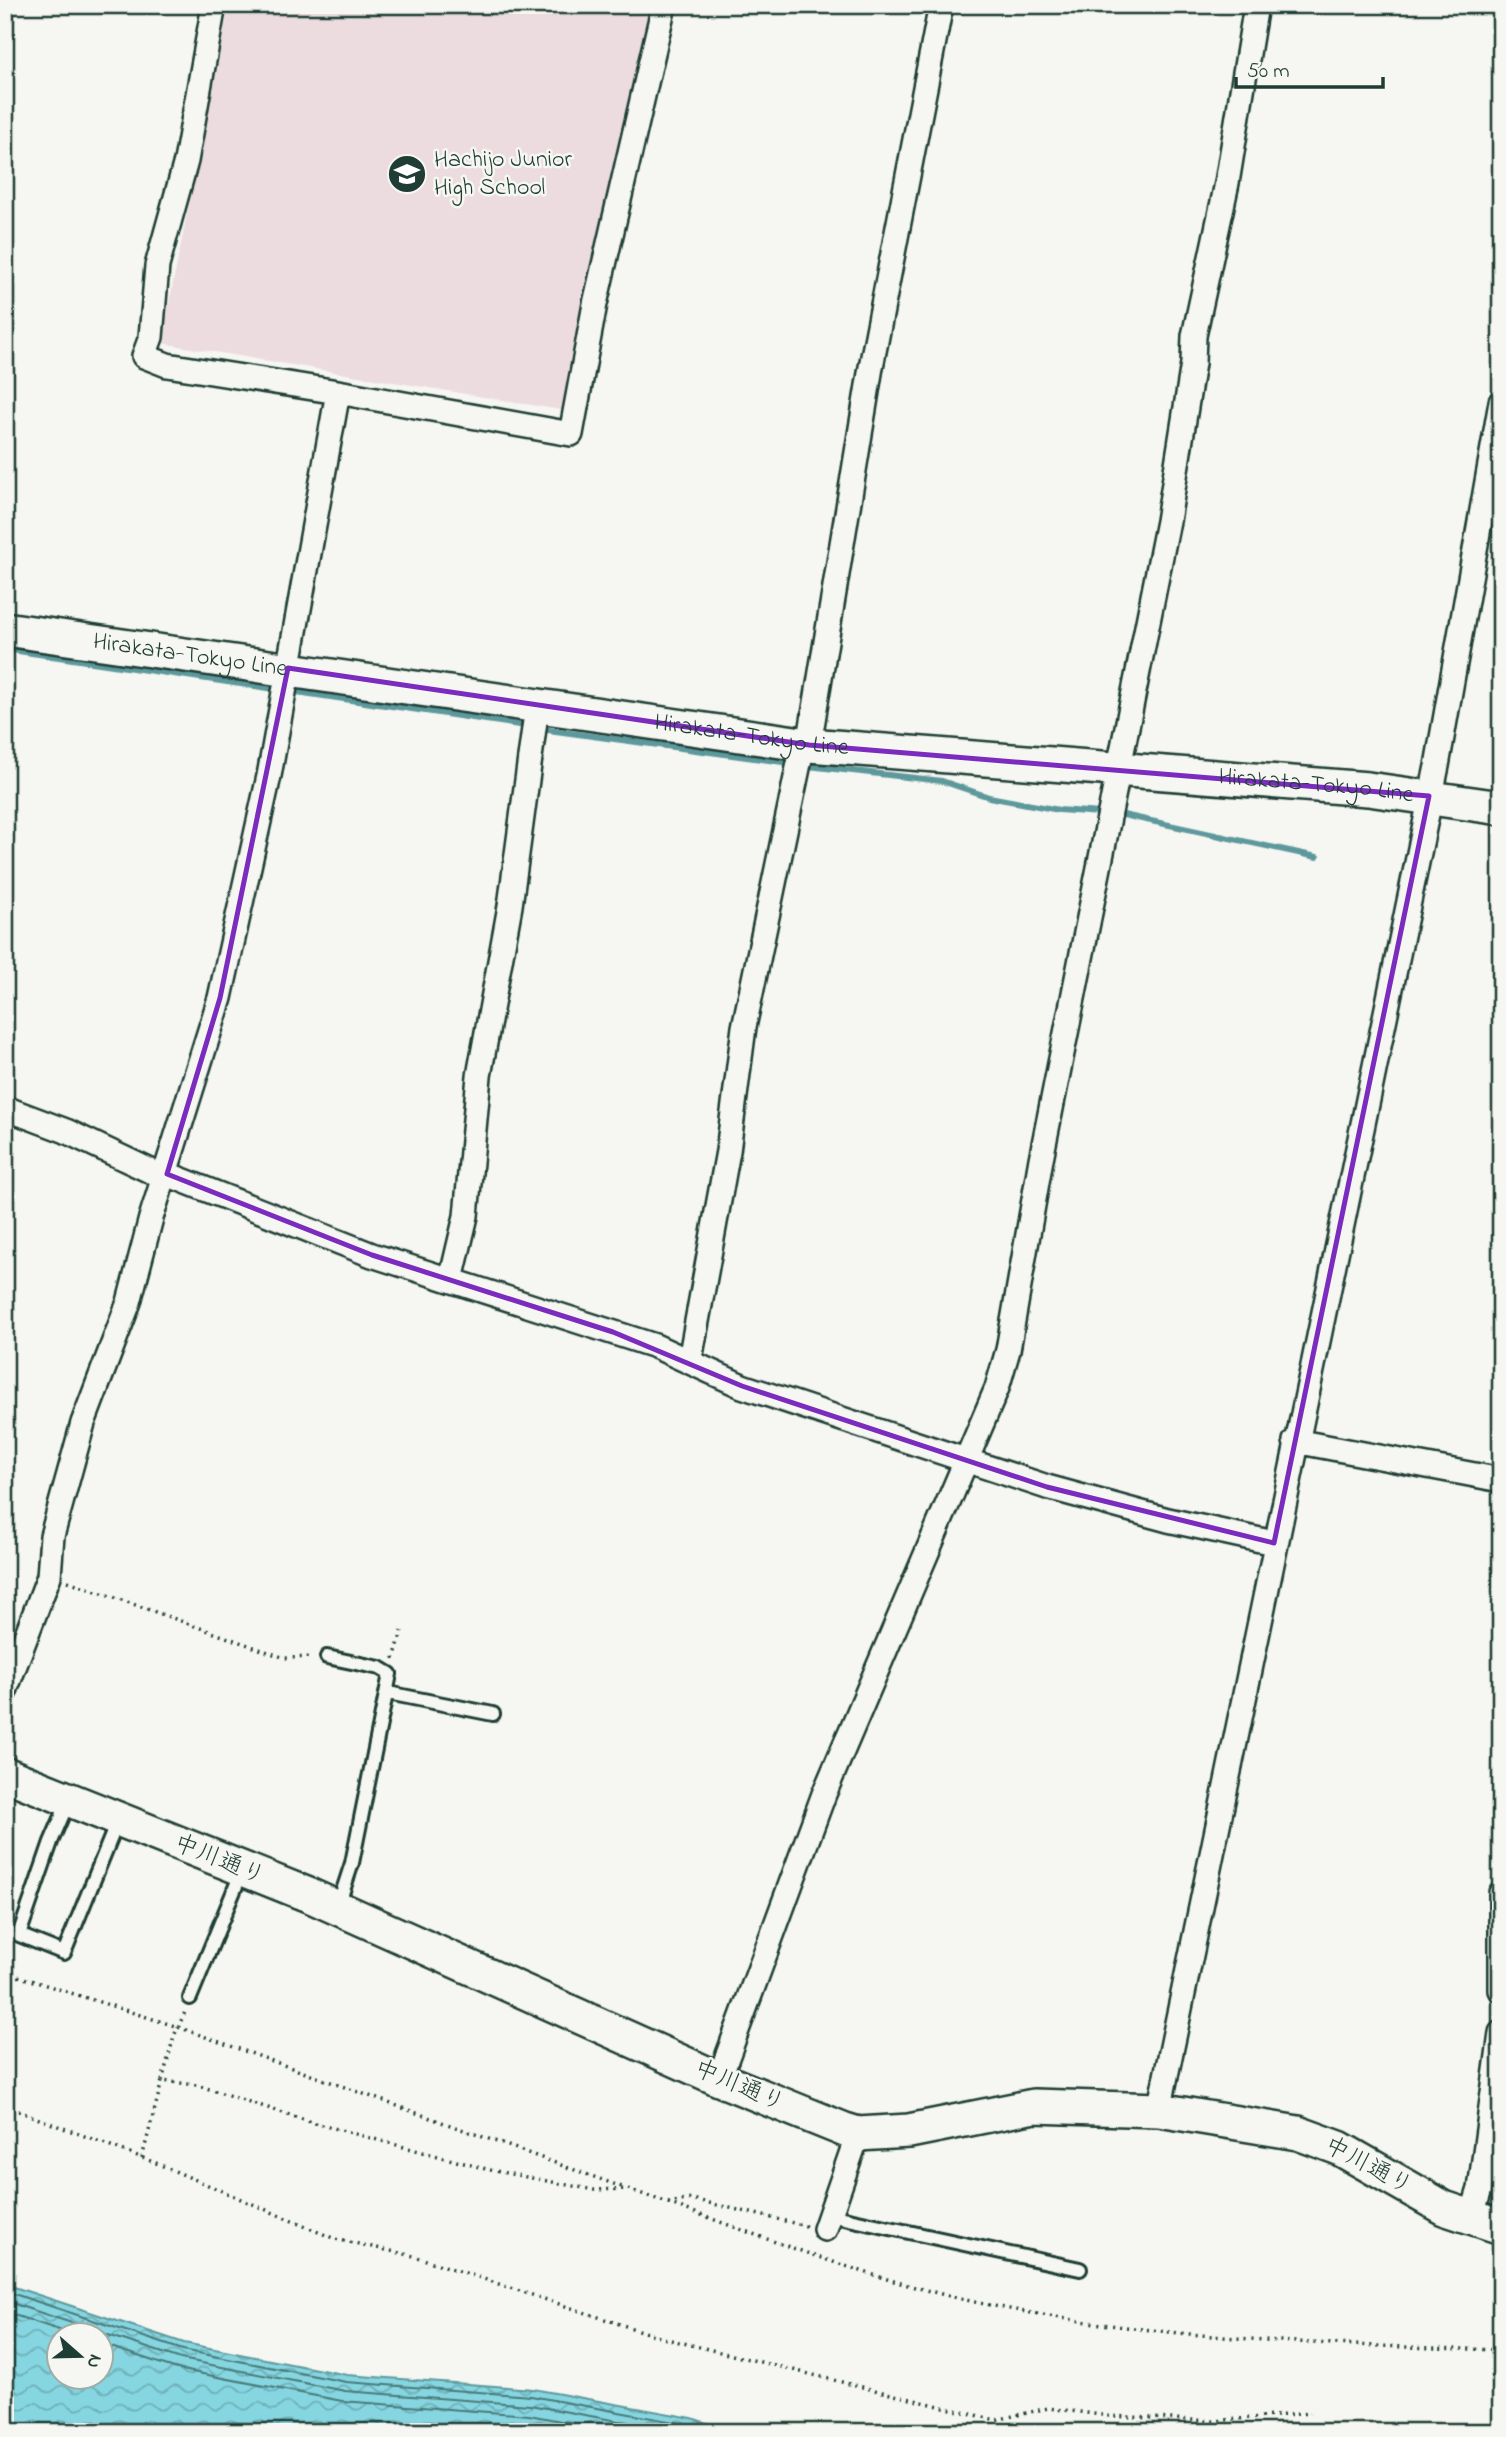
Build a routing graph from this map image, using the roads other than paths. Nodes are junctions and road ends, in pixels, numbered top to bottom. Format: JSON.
{"nodes":[{"id":1,"x":214,"y":5,"type":"edge"},
{"id":2,"x":664,"y":5,"type":"edge"},
{"id":3,"x":941,"y":5,"type":"edge"},
{"id":4,"x":1256,"y":5,"type":"edge"},
{"id":5,"x":338,"y":392,"type":"junction"},
{"id":6,"x":1501,"y":402,"type":"edge"},
{"id":7,"x":5,"y":629,"type":"edge"},
{"id":8,"x":288,"y":668,"type":"junction"},
{"id":9,"x":537,"y":706,"type":"junction"},
{"id":10,"x":806,"y":745,"type":"junction"},
{"id":11,"x":1117,"y":770,"type":"junction"},
{"id":12,"x":1429,"y":796,"type":"junction"},
{"id":13,"x":1501,"y":808,"type":"edge"},
{"id":14,"x":5,"y":1108,"type":"edge"},
{"id":15,"x":166,"y":1176,"type":"junction"},
{"id":16,"x":451,"y":1280,"type":"junction"},
{"id":17,"x":690,"y":1360,"type":"junction"},
{"id":18,"x":1296,"y":1441,"type":"junction"},
{"id":19,"x":966,"y":1460,"type":"junction"},
{"id":20,"x":1501,"y":1480,"type":"edge"},
{"id":21,"x":1274,"y":1543,"type":"junction"},
{"id":22,"x":327,"y":1657,"type":"road end"},
{"id":23,"x":5,"y":1691,"type":"edge"},
{"id":24,"x":388,"y":1693,"type":"junction"},
{"id":25,"x":493,"y":1714,"type":"dead end"},
{"id":26,"x":5,"y":1774,"type":"edge"},
{"id":27,"x":70,"y":1799,"type":"junction"},
{"id":28,"x":118,"y":1820,"type":"junction"},
{"id":29,"x":242,"y":1871,"type":"junction"},
{"id":30,"x":1501,"y":1893,"type":"edge"},
{"id":31,"x":337,"y":1908,"type":"junction"},
{"id":32,"x":1501,"y":1990,"type":"edge"},
{"id":33,"x":190,"y":1998,"type":"dead end"},
{"id":34,"x":1501,"y":2033,"type":"edge"},
{"id":35,"x":719,"y":2079,"type":"junction"},
{"id":36,"x":1159,"y":2110,"type":"junction"},
{"id":37,"x":858,"y":2134,"type":"junction"},
{"id":38,"x":1486,"y":2222,"type":"edge"},
{"id":39,"x":822,"y":2223,"type":"joint"},
{"id":40,"x":1080,"y":2269,"type":"dead end"}],
"edges":[{"from":1,"to":5,"type":"street"},
{"from":2,"to":5,"type":"street"},
{"from":3,"to":10,"type":"street"},
{"from":4,"to":11,"type":"street"},
{"from":5,"to":8,"type":"street"},
{"from":6,"to":12,"type":"street"},
{"from":7,"to":8,"type":"street","name":"Hirakata-Tokyo Line"},
{"from":8,"to":9,"type":"street","name":"Hirakata-Tokyo Line"},
{"from":8,"to":15,"type":"street"},
{"from":9,"to":10,"type":"street","name":"Hirakata-Tokyo Line"},
{"from":9,"to":16,"type":"street"},
{"from":10,"to":11,"type":"street","name":"Hirakata-Tokyo Line"},
{"from":10,"to":17,"type":"street"},
{"from":11,"to":12,"type":"street","name":"Hirakata-Tokyo Line"},
{"from":11,"to":19,"type":"street"},
{"from":12,"to":13,"type":"street","name":"Hirakata-Tokyo Line"},
{"from":12,"to":18,"type":"street"},
{"from":14,"to":15,"type":"street"},
{"from":15,"to":16,"type":"street"},
{"from":15,"to":23,"type":"street"},
{"from":16,"to":17,"type":"street"},
{"from":17,"to":19,"type":"street"},
{"from":18,"to":20,"type":"street"},
{"from":18,"to":21,"type":"street"},
{"from":19,"to":21,"type":"street"},
{"from":19,"to":35,"type":"street"},
{"from":21,"to":36,"type":"street"},
{"from":22,"to":24,"type":"lane"},
{"from":24,"to":25,"type":"lane"},
{"from":24,"to":31,"type":"lane"},
{"from":26,"to":27,"type":"street","name":"中川通り"},
{"from":27,"to":28,"type":"street","name":"中川通り"},
{"from":27,"to":28,"type":"lane"},
{"from":28,"to":29,"type":"street","name":"中川通り"},
{"from":29,"to":31,"type":"street","name":"中川通り"},
{"from":29,"to":33,"type":"lane"},
{"from":30,"to":32,"type":"street"},
{"from":31,"to":35,"type":"street","name":"中川通り"},
{"from":34,"to":38,"type":"street"},
{"from":35,"to":37,"type":"street","name":"中川通り"},
{"from":36,"to":37,"type":"street","name":"中川通り"},
{"from":36,"to":38,"type":"street","name":"中川通り"},
{"from":37,"to":39,"type":"street"},
{"from":39,"to":40,"type":"lane"}]}
